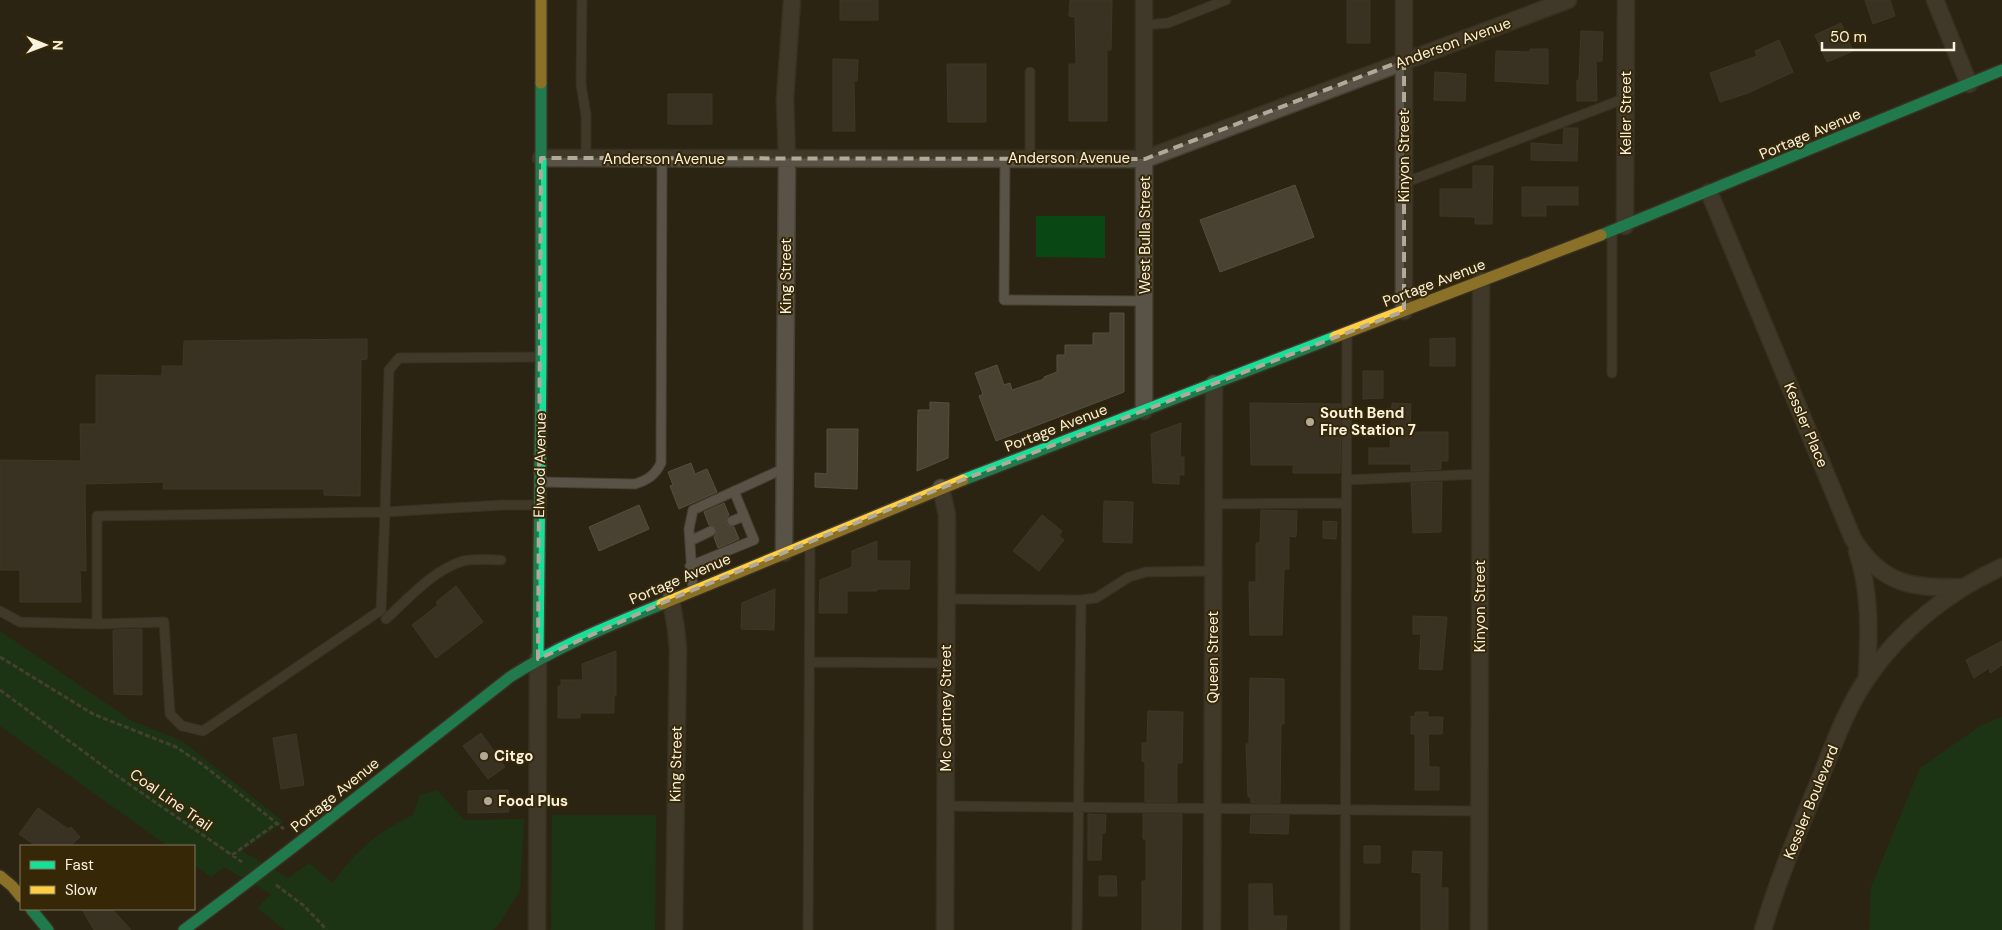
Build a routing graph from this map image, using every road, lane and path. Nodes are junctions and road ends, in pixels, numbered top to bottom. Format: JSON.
{"nodes":[{"id":1,"x":541,"y":0,"type":"edge"},
{"id":2,"x":582,"y":0,"type":"edge"},
{"id":3,"x":792,"y":0,"type":"edge"},
{"id":4,"x":1144,"y":0,"type":"edge"},
{"id":5,"x":1226,"y":0,"type":"edge"},
{"id":6,"x":1404,"y":0,"type":"edge"},
{"id":7,"x":1568,"y":0,"type":"edge"},
{"id":8,"x":1626,"y":0,"type":"edge"},
{"id":9,"x":1935,"y":0,"type":"edge"},
{"id":10,"x":1144,"y":25,"type":"junction"},
{"id":11,"x":1404,"y":60,"type":"junction"},
{"id":12,"x":2002,"y":70,"type":"edge"},
{"id":13,"x":1030,"y":72,"type":"dead end"},
{"id":14,"x":1969,"y":84,"type":"junction"},
{"id":15,"x":1626,"y":98,"type":"junction"},
{"id":16,"x":541,"y":158,"type":"junction"},
{"id":17,"x":586,"y":158,"type":"junction"},
{"id":18,"x":662,"y":158,"type":"junction"},
{"id":19,"x":1006,"y":158,"type":"junction"},
{"id":20,"x":1030,"y":158,"type":"junction"},
{"id":21,"x":787,"y":159,"type":"junction"},
{"id":22,"x":1145,"y":159,"type":"junction"},
{"id":23,"x":1404,"y":183,"type":"junction"},
{"id":24,"x":1708,"y":192,"type":"junction"},
{"id":25,"x":1618,"y":229,"type":"junction"},
{"id":26,"x":1481,"y":281,"type":"junction"},
{"id":27,"x":1144,"y":300,"type":"junction"},
{"id":28,"x":1404,"y":311,"type":"junction"},
{"id":29,"x":1346,"y":333,"type":"junction"},
{"id":30,"x":541,"y":357,"type":"junction"},
{"id":31,"x":1612,"y":373,"type":"dead end"},
{"id":32,"x":1214,"y":384,"type":"junction"},
{"id":33,"x":1144,"y":411,"type":"junction"},
{"id":34,"x":785,"y":468,"type":"junction"},
{"id":35,"x":1480,"y":474,"type":"junction"},
{"id":36,"x":1346,"y":480,"type":"junction"},
{"id":37,"x":540,"y":482,"type":"junction"},
{"id":38,"x":941,"y":488,"type":"junction"},
{"id":39,"x":734,"y":491,"type":"junction"},
{"id":40,"x":1214,"y":504,"type":"junction"},
{"id":41,"x":1346,"y":504,"type":"junction"},
{"id":42,"x":540,"y":505,"type":"junction"},
{"id":43,"x":385,"y":512,"type":"junction"},
{"id":44,"x":744,"y":516,"type":"junction"},
{"id":45,"x":732,"y":521,"type":"dead end"},
{"id":46,"x":711,"y":531,"type":"dead end"},
{"id":47,"x":1853,"y":539,"type":"junction"},
{"id":48,"x":754,"y":540,"type":"junction"},
{"id":49,"x":690,"y":541,"type":"junction"},
{"id":50,"x":810,"y":542,"type":"junction"},
{"id":51,"x":784,"y":553,"type":"junction"},
{"id":52,"x":760,"y":555,"type":"junction"},
{"id":53,"x":502,"y":560,"type":"dead end"},
{"id":54,"x":690,"y":566,"type":"junction"},
{"id":55,"x":2002,"y":567,"type":"edge"},
{"id":56,"x":1214,"y":571,"type":"junction"},
{"id":57,"x":1964,"y":587,"type":"junction"},
{"id":58,"x":693,"y":590,"type":"junction"},
{"id":59,"x":671,"y":599,"type":"junction"},
{"id":60,"x":947,"y":599,"type":"junction"},
{"id":61,"x":1081,"y":600,"type":"junction"},
{"id":62,"x":0,"y":611,"type":"edge"},
{"id":63,"x":386,"y":619,"type":"dead end"},
{"id":64,"x":97,"y":624,"type":"junction"},
{"id":65,"x":0,"y":657,"type":"edge"},
{"id":66,"x":538,"y":659,"type":"junction"},
{"id":67,"x":810,"y":662,"type":"junction"},
{"id":68,"x":946,"y":663,"type":"junction"},
{"id":69,"x":1867,"y":677,"type":"junction"},
{"id":70,"x":0,"y":690,"type":"edge"},
{"id":71,"x":945,"y":806,"type":"junction"},
{"id":72,"x":1078,"y":807,"type":"junction"},
{"id":73,"x":1213,"y":808,"type":"junction"},
{"id":74,"x":1346,"y":808,"type":"junction"},
{"id":75,"x":1480,"y":810,"type":"junction"},
{"id":76,"x":277,"y":823,"type":"junction"},
{"id":77,"x":295,"y":846,"type":"junction"},
{"id":78,"x":232,"y":856,"type":"junction"},
{"id":79,"x":243,"y":862,"type":"dead end"},
{"id":80,"x":0,"y":876,"type":"edge"},
{"id":81,"x":273,"y":882,"type":"dead end"},
{"id":82,"x":20,"y":896,"type":"edge"},
{"id":83,"x":31,"y":910,"type":"edge"},
{"id":84,"x":48,"y":930,"type":"edge"},
{"id":85,"x":184,"y":930,"type":"edge"},
{"id":86,"x":327,"y":930,"type":"edge"},
{"id":87,"x":537,"y":930,"type":"edge"},
{"id":88,"x":674,"y":930,"type":"edge"},
{"id":89,"x":808,"y":930,"type":"edge"},
{"id":90,"x":945,"y":930,"type":"edge"},
{"id":91,"x":1077,"y":930,"type":"edge"},
{"id":92,"x":1212,"y":930,"type":"edge"},
{"id":93,"x":1345,"y":930,"type":"edge"},
{"id":94,"x":1479,"y":930,"type":"edge"},
{"id":95,"x":1763,"y":930,"type":"edge"}],
"edges":[{"from":1,"to":16,"type":"main road","name":"Elwood Avenue"},
{"from":2,"to":17,"type":"lane"},
{"from":3,"to":21,"type":"street","name":"King Street"},
{"from":4,"to":10,"type":"street","name":"West Bulla Street"},
{"from":5,"to":10,"type":"lane"},
{"from":6,"to":11,"type":"street","name":"Kinyon Street"},
{"from":7,"to":11,"type":"street","name":"Anderson Avenue"},
{"from":8,"to":15,"type":"street","name":"Keller Street"},
{"from":9,"to":14,"type":"street"},
{"from":10,"to":22,"type":"street","name":"West Bulla Street"},
{"from":11,"to":22,"type":"street","name":"Anderson Avenue"},
{"from":11,"to":23,"type":"street","name":"Kinyon Street"},
{"from":12,"to":14,"type":"main road","name":"Portage Avenue"},
{"from":13,"to":20,"type":"lane"},
{"from":14,"to":24,"type":"main road","name":"Portage Avenue"},
{"from":15,"to":23,"type":"lane"},
{"from":15,"to":25,"type":"street","name":"Keller Street"},
{"from":16,"to":17,"type":"street","name":"Anderson Avenue"},
{"from":16,"to":30,"type":"main road","name":"Elwood Avenue"},
{"from":17,"to":18,"type":"street","name":"Anderson Avenue"},
{"from":18,"to":21,"type":"street","name":"Anderson Avenue"},
{"from":18,"to":37,"type":"lane"},
{"from":19,"to":20,"type":"street","name":"Anderson Avenue"},
{"from":19,"to":21,"type":"street","name":"Anderson Avenue"},
{"from":19,"to":27,"type":"lane"},
{"from":20,"to":22,"type":"street","name":"Anderson Avenue"},
{"from":21,"to":34,"type":"street","name":"King Street"},
{"from":22,"to":27,"type":"street","name":"West Bulla Street"},
{"from":23,"to":28,"type":"street","name":"Kinyon Street"},
{"from":24,"to":25,"type":"main road","name":"Portage Avenue"},
{"from":24,"to":47,"type":"street","name":"Kessler Place"},
{"from":25,"to":26,"type":"main road","name":"Portage Avenue"},
{"from":25,"to":31,"type":"lane"},
{"from":26,"to":28,"type":"main road","name":"Portage Avenue"},
{"from":26,"to":35,"type":"street","name":"Kinyon Street"},
{"from":27,"to":33,"type":"street","name":"West Bulla Street"},
{"from":28,"to":29,"type":"main road","name":"Portage Avenue"},
{"from":29,"to":32,"type":"main road","name":"Portage Avenue"},
{"from":29,"to":36,"type":"lane"},
{"from":30,"to":37,"type":"main road","name":"Elwood Avenue"},
{"from":30,"to":43,"type":"lane"},
{"from":32,"to":33,"type":"main road","name":"Portage Avenue"},
{"from":32,"to":40,"type":"street","name":"Queen Street"},
{"from":33,"to":38,"type":"main road","name":"Portage Avenue"},
{"from":34,"to":39,"type":"lane"},
{"from":34,"to":51,"type":"street","name":"King Street"},
{"from":35,"to":36,"type":"lane"},
{"from":35,"to":75,"type":"street","name":"Kinyon Street"},
{"from":36,"to":41,"type":"lane"},
{"from":37,"to":42,"type":"main road","name":"Elwood Avenue"},
{"from":38,"to":50,"type":"main road","name":"Portage Avenue"},
{"from":38,"to":60,"type":"street","name":"Mc Cartney Street"},
{"from":39,"to":44,"type":"lane"},
{"from":39,"to":49,"type":"lane"},
{"from":40,"to":41,"type":"lane"},
{"from":40,"to":56,"type":"street","name":"Queen Street"},
{"from":41,"to":74,"type":"lane"},
{"from":42,"to":43,"type":"lane"},
{"from":42,"to":66,"type":"main road","name":"Elwood Avenue"},
{"from":43,"to":64,"type":"lane"},
{"from":43,"to":64,"type":"lane"},
{"from":44,"to":45,"type":"lane"},
{"from":44,"to":48,"type":"lane"},
{"from":46,"to":49,"type":"lane"},
{"from":47,"to":57,"type":"street","name":"Kessler Place"},
{"from":47,"to":69,"type":"street","name":"Kessler Boulevard"},
{"from":48,"to":52,"type":"lane"},
{"from":48,"to":54,"type":"lane"},
{"from":49,"to":54,"type":"lane"},
{"from":50,"to":51,"type":"main road","name":"Portage Avenue"},
{"from":50,"to":67,"type":"lane"},
{"from":51,"to":52,"type":"main road","name":"Portage Avenue"},
{"from":52,"to":58,"type":"main road","name":"Portage Avenue"},
{"from":53,"to":63,"type":"lane"},
{"from":54,"to":58,"type":"lane"},
{"from":55,"to":57,"type":"street","name":"Kessler Boulevard"},
{"from":56,"to":61,"type":"lane"},
{"from":56,"to":73,"type":"street","name":"Queen Street"},
{"from":57,"to":69,"type":"street","name":"Kessler Boulevard"},
{"from":58,"to":59,"type":"main road","name":"Portage Avenue"},
{"from":59,"to":66,"type":"main road","name":"Portage Avenue"},
{"from":59,"to":88,"type":"street","name":"King Street"},
{"from":60,"to":61,"type":"lane"},
{"from":60,"to":68,"type":"street","name":"Mc Cartney Street"},
{"from":61,"to":72,"type":"lane"},
{"from":62,"to":64,"type":"lane"},
{"from":65,"to":76,"type":"path"},
{"from":66,"to":77,"type":"main road","name":"Portage Avenue"},
{"from":66,"to":87,"type":"street","name":"Elwood Avenue"},
{"from":67,"to":68,"type":"lane"},
{"from":67,"to":89,"type":"lane"},
{"from":68,"to":71,"type":"street","name":"Mc Cartney Street"},
{"from":69,"to":95,"type":"street","name":"Kessler Boulevard"},
{"from":70,"to":78,"type":"path","name":"Coal Line Trail"},
{"from":71,"to":72,"type":"lane"},
{"from":71,"to":90,"type":"street","name":"Mc Cartney Street"},
{"from":72,"to":73,"type":"lane"},
{"from":72,"to":91,"type":"lane"},
{"from":73,"to":74,"type":"lane"},
{"from":73,"to":92,"type":"street","name":"Queen Street"},
{"from":74,"to":75,"type":"lane"},
{"from":74,"to":93,"type":"lane"},
{"from":75,"to":94,"type":"street","name":"Kinyon Street"},
{"from":76,"to":77,"type":"path"},
{"from":76,"to":78,"type":"path"},
{"from":77,"to":85,"type":"main road","name":"Portage Avenue","bridge":true},
{"from":78,"to":79,"type":"path","name":"Coal Line Trail"},
{"from":80,"to":82,"type":"main road"},
{"from":81,"to":86,"type":"path"},
{"from":83,"to":84,"type":"main road"}]}
